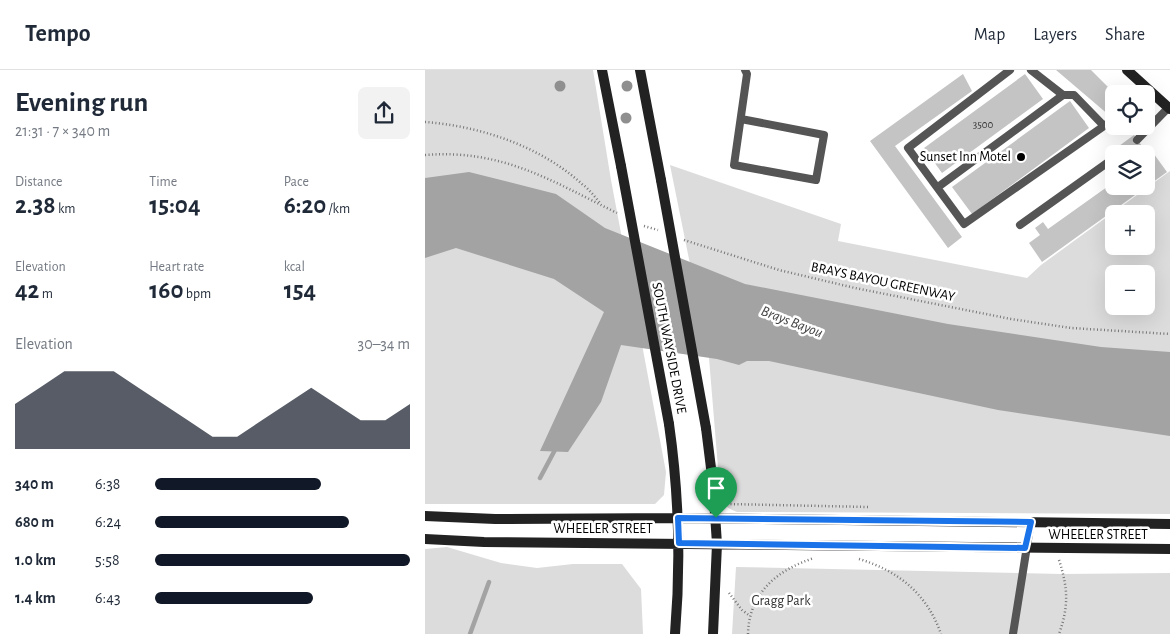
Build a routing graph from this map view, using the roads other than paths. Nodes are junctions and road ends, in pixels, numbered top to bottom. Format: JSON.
{"nodes":[{"id":1,"x":602,"y":70,"type":"edge"},
{"id":2,"x":640,"y":70,"type":"edge"},
{"id":3,"x":745,"y":70,"type":"edge"},
{"id":4,"x":1010,"y":70,"type":"edge"},
{"id":5,"x":1031,"y":70,"type":"edge"},
{"id":6,"x":1127,"y":70,"type":"edge"},
{"id":7,"x":1140,"y":85,"type":"edge"},
{"id":8,"x":1063,"y":95,"type":"junction"},
{"id":9,"x":1155,"y":99,"type":"edge"},
{"id":10,"x":1169,"y":108,"type":"edge"},
{"id":11,"x":741,"y":119,"type":"junction"},
{"id":12,"x":1104,"y":126,"type":"joint"},
{"id":13,"x":1137,"y":140,"type":"dead end"},
{"id":14,"x":1105,"y":164,"type":"edge"},
{"id":15,"x":938,"y":187,"type":"junction"},
{"id":16,"x":1020,"y":225,"type":"dead end"},
{"id":17,"x":425,"y":516,"type":"edge"},
{"id":18,"x":678,"y":518,"type":"junction"},
{"id":19,"x":716,"y":518,"type":"junction"},
{"id":20,"x":1031,"y":522,"type":"junction"},
{"id":21,"x":1170,"y":524,"type":"edge"},
{"id":22,"x":425,"y":538,"type":"edge"},
{"id":23,"x":679,"y":543,"type":"junction"},
{"id":24,"x":717,"y":544,"type":"junction"},
{"id":25,"x":1025,"y":548,"type":"junction"},
{"id":26,"x":1170,"y":549,"type":"edge"},
{"id":27,"x":675,"y":634,"type":"edge"},
{"id":28,"x":713,"y":634,"type":"edge"},
{"id":29,"x":1013,"y":634,"type":"edge"}],
"edges":[{"from":1,"to":18,"type":"main road","name":"SOUTH WAYSIDE DRIVE","bridge":true},
{"from":2,"to":19,"type":"main road","name":"SOUTH WAYSIDE DRIVE","bridge":true},
{"from":3,"to":11,"type":"lane"},
{"from":4,"to":15,"type":"lane"},
{"from":5,"to":8,"type":"lane"},
{"from":6,"to":7,"type":"main road"},
{"from":8,"to":12,"type":"lane"},
{"from":8,"to":15,"type":"lane"},
{"from":9,"to":10,"type":"main road"},
{"from":10,"to":13,"type":"lane"},
{"from":11,"to":11,"type":"lane"},
{"from":12,"to":15,"type":"lane"},
{"from":14,"to":16,"type":"lane"},
{"from":17,"to":18,"type":"main road","name":"WHEELER STREET"},
{"from":18,"to":19,"type":"main road","name":"WHEELER STREET"},
{"from":18,"to":23,"type":"main road","name":"SOUTH WAYSIDE DRIVE"},
{"from":19,"to":20,"type":"main road","name":"WHEELER STREET"},
{"from":19,"to":24,"type":"main road","name":"SOUTH WAYSIDE DRIVE"},
{"from":20,"to":21,"type":"main road","name":"WHEELER STREET"},
{"from":20,"to":25,"type":"lane"},
{"from":22,"to":23,"type":"main road","name":"WHEELER STREET"},
{"from":23,"to":24,"type":"main road","name":"WHEELER STREET"},
{"from":23,"to":27,"type":"main road","name":"SOUTH WAYSIDE DRIVE"},
{"from":24,"to":25,"type":"main road","name":"WHEELER STREET"},
{"from":24,"to":28,"type":"main road","name":"SOUTH WAYSIDE DRIVE"},
{"from":25,"to":26,"type":"main road","name":"WHEELER STREET"},
{"from":25,"to":29,"type":"lane"}]}
